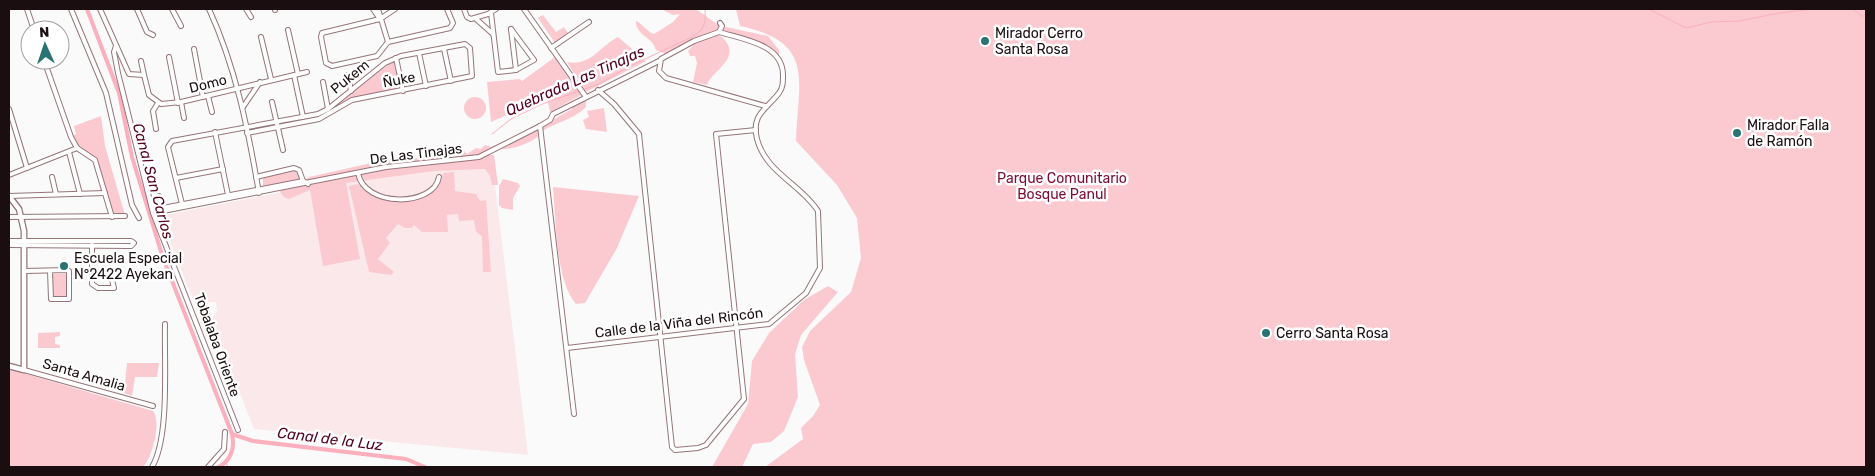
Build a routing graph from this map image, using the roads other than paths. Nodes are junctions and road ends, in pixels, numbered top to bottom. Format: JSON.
{"nodes":[{"id":1,"x":71,"y":9,"type":"edge"},
{"id":2,"x":100,"y":9,"type":"edge"},
{"id":3,"x":145,"y":9,"type":"edge"},
{"id":4,"x":172,"y":9,"type":"edge"},
{"id":5,"x":209,"y":9,"type":"edge"},
{"id":6,"x":246,"y":9,"type":"edge"},
{"id":7,"x":373,"y":9,"type":"edge"},
{"id":8,"x":378,"y":9,"type":"edge"},
{"id":9,"x":395,"y":9,"type":"edge"},
{"id":10,"x":447,"y":9,"type":"edge"},
{"id":11,"x":464,"y":9,"type":"edge"},
{"id":12,"x":485,"y":9,"type":"edge"},
{"id":13,"x":496,"y":9,"type":"edge"},
{"id":14,"x":524,"y":9,"type":"edge"},
{"id":15,"x":137,"y":10,"type":"edge"},
{"id":16,"x":489,"y":14,"type":"junction"},
{"id":17,"x":252,"y":17,"type":"dead end"},
{"id":18,"x":380,"y":19,"type":"junction"},
{"id":19,"x":476,"y":19,"type":"junction"},
{"id":20,"x":589,"y":22,"type":"dead end"},
{"id":21,"x":720,"y":23,"type":"dead end"},
{"id":22,"x":181,"y":26,"type":"dead end"},
{"id":23,"x":288,"y":30,"type":"dead end"},
{"id":24,"x":719,"y":32,"type":"junction"},
{"id":25,"x":153,"y":35,"type":"dead end"},
{"id":26,"x":493,"y":35,"type":"junction"},
{"id":27,"x":261,"y":37,"type":"dead end"},
{"id":28,"x":388,"y":42,"type":"junction"},
{"id":29,"x":116,"y":46,"type":"junction"},
{"id":30,"x":444,"y":48,"type":"junction"},
{"id":31,"x":551,"y":48,"type":"junction"},
{"id":32,"x":194,"y":49,"type":"dead end"},
{"id":33,"x":419,"y":53,"type":"junction"},
{"id":34,"x":169,"y":57,"type":"dead end"},
{"id":35,"x":396,"y":58,"type":"junction"},
{"id":36,"x":141,"y":61,"type":"dead end"},
{"id":37,"x":659,"y":61,"type":"junction"},
{"id":38,"x":48,"y":70,"type":"edge"},
{"id":39,"x":516,"y":70,"type":"junction"},
{"id":40,"x":308,"y":72,"type":"dead end"},
{"id":41,"x":296,"y":74,"type":"junction"},
{"id":42,"x":144,"y":75,"type":"junction"},
{"id":43,"x":348,"y":75,"type":"dead end"},
{"id":44,"x":472,"y":76,"type":"joint"},
{"id":45,"x":270,"y":79,"type":"junction"},
{"id":46,"x":451,"y":81,"type":"junction"},
{"id":47,"x":260,"y":82,"type":"junction"},
{"id":48,"x":323,"y":82,"type":"dead end"},
{"id":49,"x":426,"y":86,"type":"junction"},
{"id":50,"x":239,"y":88,"type":"junction"},
{"id":51,"x":598,"y":90,"type":"junction"},
{"id":52,"x":351,"y":91,"type":"junction"},
{"id":53,"x":403,"y":91,"type":"junction"},
{"id":54,"x":208,"y":96,"type":"junction"},
{"id":55,"x":203,"y":97,"type":"junction"},
{"id":56,"x":586,"y":97,"type":"junction"},
{"id":57,"x":179,"y":102,"type":"junction"},
{"id":58,"x":272,"y":102,"type":"dead end"},
{"id":59,"x":158,"y":103,"type":"junction"},
{"id":60,"x":765,"y":106,"type":"junction"},
{"id":61,"x":242,"y":107,"type":"junction"},
{"id":62,"x":328,"y":109,"type":"junction"},
{"id":63,"x":9,"y":111,"type":"edge"},
{"id":64,"x":212,"y":112,"type":"dead end"},
{"id":65,"x":184,"y":118,"type":"dead end"},
{"id":66,"x":303,"y":119,"type":"junction"},
{"id":67,"x":276,"y":122,"type":"junction"},
{"id":68,"x":246,"y":126,"type":"junction"},
{"id":69,"x":540,"y":126,"type":"junction"},
{"id":70,"x":277,"y":128,"type":"junction"},
{"id":71,"x":156,"y":129,"type":"dead end"},
{"id":72,"x":756,"y":130,"type":"junction"},
{"id":73,"x":215,"y":132,"type":"junction"},
{"id":74,"x":247,"y":133,"type":"junction"},
{"id":75,"x":77,"y":148,"type":"junction"},
{"id":76,"x":283,"y":150,"type":"dead end"},
{"id":77,"x":69,"y":152,"type":"junction"},
{"id":78,"x":28,"y":168,"type":"junction"},
{"id":79,"x":223,"y":169,"type":"junction"},
{"id":80,"x":358,"y":173,"type":"junction"},
{"id":81,"x":9,"y":175,"type":"edge"},
{"id":82,"x":52,"y":177,"type":"dead end"},
{"id":83,"x":256,"y":177,"type":"junction"},
{"id":84,"x":439,"y":177,"type":"dead end"},
{"id":85,"x":176,"y":178,"type":"junction"},
{"id":86,"x":303,"y":181,"type":"junction"},
{"id":87,"x":308,"y":184,"type":"junction"},
{"id":88,"x":259,"y":191,"type":"junction"},
{"id":89,"x":105,"y":193,"type":"junction"},
{"id":90,"x":56,"y":194,"type":"junction"},
{"id":91,"x":80,"y":194,"type":"junction"},
{"id":92,"x":228,"y":195,"type":"junction"},
{"id":93,"x":9,"y":196,"type":"edge"},
{"id":94,"x":159,"y":196,"type":"dead end"},
{"id":95,"x":182,"y":204,"type":"junction"},
{"id":96,"x":153,"y":213,"type":"junction"},
{"id":97,"x":22,"y":216,"type":"junction"},
{"id":98,"x":112,"y":216,"type":"junction"},
{"id":99,"x":125,"y":216,"type":"dead end"},
{"id":100,"x":9,"y":217,"type":"edge"},
{"id":101,"x":139,"y":218,"type":"dead end"},
{"id":102,"x":9,"y":241,"type":"edge"},
{"id":103,"x":25,"y":243,"type":"junction"},
{"id":104,"x":9,"y":245,"type":"edge"},
{"id":105,"x":92,"y":246,"type":"junction"},
{"id":106,"x":50,"y":270,"type":"junction"},
{"id":107,"x":25,"y":271,"type":"junction"},
{"id":108,"x":92,"y":272,"type":"junction"},
{"id":109,"x":165,"y":324,"type":"dead end"},
{"id":110,"x":737,"y":329,"type":"junction"},
{"id":111,"x":660,"y":337,"type":"junction"},
{"id":112,"x":567,"y":348,"type":"junction"},
{"id":113,"x":9,"y":366,"type":"edge"},
{"id":114,"x":24,"y":370,"type":"junction"},
{"id":115,"x":152,"y":406,"type":"dead end"},
{"id":116,"x":574,"y":414,"type":"dead end"},
{"id":117,"x":238,"y":430,"type":"dead end"},
{"id":118,"x":225,"y":432,"type":"dead end"},
{"id":119,"x":152,"y":467,"type":"edge"},
{"id":120,"x":208,"y":467,"type":"edge"}],
"edges":[{"from":1,"to":101,"type":"street"},
{"from":2,"to":29,"type":"street"},
{"from":3,"to":15,"type":"street"},
{"from":4,"to":22,"type":"street"},
{"from":5,"to":50,"type":"street"},
{"from":6,"to":17,"type":"street"},
{"from":7,"to":18,"type":"street"},
{"from":8,"to":18,"type":"street"},
{"from":9,"to":18,"type":"street"},
{"from":10,"to":28,"type":"street"},
{"from":11,"to":19,"type":"street"},
{"from":12,"to":16,"type":"street"},
{"from":13,"to":16,"type":"street"},
{"from":14,"to":31,"type":"street"},
{"from":15,"to":25,"type":"street"},
{"from":16,"to":19,"type":"street"},
{"from":16,"to":26,"type":"street"},
{"from":18,"to":28,"type":"street"},
{"from":18,"to":28,"type":"street"},
{"from":19,"to":26,"type":"street"},
{"from":20,"to":31,"type":"street"},
{"from":21,"to":24,"type":"street"},
{"from":23,"to":41,"type":"street"},
{"from":24,"to":37,"type":"street","name":"De Las Tinajas"},
{"from":24,"to":60,"type":"street"},
{"from":26,"to":39,"type":"street"},
{"from":27,"to":45,"type":"street"},
{"from":29,"to":42,"type":"street"},
{"from":29,"to":96,"type":"street","name":"Tobalaba Oriente"},
{"from":30,"to":33,"type":"street","name":"Pukem"},
{"from":30,"to":44,"type":"street","name":"Pukem"},
{"from":30,"to":46,"type":"street"},
{"from":31,"to":56,"type":"street"},
{"from":32,"to":55,"type":"street"},
{"from":33,"to":35,"type":"street","name":"Pukem"},
{"from":33,"to":49,"type":"street"},
{"from":34,"to":57,"type":"street"},
{"from":35,"to":52,"type":"street","name":"Pukem"},
{"from":35,"to":53,"type":"street"},
{"from":36,"to":42,"type":"street"},
{"from":37,"to":51,"type":"street","name":"De Las Tinajas"},
{"from":37,"to":60,"type":"street"},
{"from":38,"to":75,"type":"street"},
{"from":39,"to":39,"type":"street"},
{"from":40,"to":41,"type":"street","name":"Domo"},
{"from":41,"to":45,"type":"street","name":"Domo"},
{"from":41,"to":66,"type":"street"},
{"from":42,"to":59,"type":"street"},
{"from":43,"to":52,"type":"street"},
{"from":44,"to":46,"type":"street","name":"Ñuke"},
{"from":45,"to":47,"type":"street","name":"Domo"},
{"from":46,"to":49,"type":"street","name":"Ñuke"},
{"from":47,"to":50,"type":"street","name":"Domo"},
{"from":47,"to":61,"type":"street"},
{"from":48,"to":62,"type":"street"},
{"from":49,"to":53,"type":"street","name":"Ñuke"},
{"from":50,"to":54,"type":"street","name":"Domo"},
{"from":50,"to":61,"type":"street"},
{"from":51,"to":56,"type":"street","name":"De Las Tinajas"},
{"from":51,"to":111,"type":"street"},
{"from":52,"to":62,"type":"street","name":"Pukem"},
{"from":53,"to":66,"type":"street","name":"Ñuke"},
{"from":54,"to":55,"type":"street","name":"Domo"},
{"from":54,"to":64,"type":"street"},
{"from":55,"to":57,"type":"street","name":"Domo"},
{"from":56,"to":69,"type":"street","name":"De Las Tinajas"},
{"from":57,"to":59,"type":"street","name":"Domo"},
{"from":57,"to":65,"type":"street"},
{"from":58,"to":67,"type":"street"},
{"from":59,"to":71,"type":"street"},
{"from":60,"to":72,"type":"street"},
{"from":61,"to":68,"type":"street"},
{"from":62,"to":66,"type":"street","name":"Pukem"},
{"from":63,"to":78,"type":"street"},
{"from":66,"to":67,"type":"street","name":"Pukem"},
{"from":66,"to":70,"type":"street","name":"Ñuke"},
{"from":67,"to":68,"type":"street","name":"Pukem"},
{"from":67,"to":70,"type":"street"},
{"from":68,"to":73,"type":"street","name":"Pukem"},
{"from":68,"to":74,"type":"street"},
{"from":69,"to":80,"type":"street","name":"De Las Tinajas"},
{"from":69,"to":112,"type":"street"},
{"from":70,"to":74,"type":"street","name":"Ñuke"},
{"from":70,"to":76,"type":"street"},
{"from":72,"to":110,"type":"street"},
{"from":72,"to":110,"type":"street","name":"Calle de la Viña del Rincón"},
{"from":73,"to":79,"type":"street"},
{"from":73,"to":85,"type":"street","name":"Pukem"},
{"from":74,"to":83,"type":"street"},
{"from":75,"to":77,"type":"street"},
{"from":75,"to":89,"type":"street"},
{"from":77,"to":78,"type":"street"},
{"from":77,"to":91,"type":"street"},
{"from":78,"to":81,"type":"street"},
{"from":79,"to":85,"type":"street"},
{"from":79,"to":92,"type":"street"},
{"from":80,"to":84,"type":"street"},
{"from":80,"to":87,"type":"street","name":"De Las Tinajas"},
{"from":82,"to":90,"type":"street"},
{"from":83,"to":86,"type":"street"},
{"from":83,"to":88,"type":"street"},
{"from":85,"to":95,"type":"street"},
{"from":86,"to":87,"type":"street"},
{"from":86,"to":88,"type":"street"},
{"from":87,"to":88,"type":"street","name":"De Las Tinajas"},
{"from":88,"to":92,"type":"street"},
{"from":88,"to":96,"type":"street","name":"De Las Tinajas"},
{"from":89,"to":91,"type":"street"},
{"from":89,"to":98,"type":"street"},
{"from":90,"to":91,"type":"street"},
{"from":90,"to":93,"type":"street"},
{"from":92,"to":95,"type":"street"},
{"from":93,"to":97,"type":"street"},
{"from":94,"to":95,"type":"street"},
{"from":96,"to":117,"type":"street","name":"Tobalaba Oriente"},
{"from":97,"to":98,"type":"street"},
{"from":97,"to":100,"type":"street"},
{"from":97,"to":103,"type":"street"},
{"from":98,"to":99,"type":"street"},
{"from":102,"to":103,"type":"street"},
{"from":103,"to":104,"type":"street"},
{"from":103,"to":105,"type":"street"},
{"from":103,"to":105,"type":"street"},
{"from":103,"to":107,"type":"street"},
{"from":105,"to":108,"type":"street"},
{"from":106,"to":106,"type":"street"},
{"from":106,"to":107,"type":"street"},
{"from":107,"to":114,"type":"street"},
{"from":108,"to":108,"type":"street"},
{"from":109,"to":119,"type":"street"},
{"from":110,"to":111,"type":"street","name":"Calle de la Viña del Rincón"},
{"from":110,"to":111,"type":"street"},
{"from":111,"to":112,"type":"street","name":"Calle de la Viña del Rincón"},
{"from":112,"to":116,"type":"street"},
{"from":113,"to":114,"type":"street","name":"Santa Amalia"},
{"from":114,"to":115,"type":"street","name":"Santa Amalia"},
{"from":118,"to":120,"type":"street"}]}
